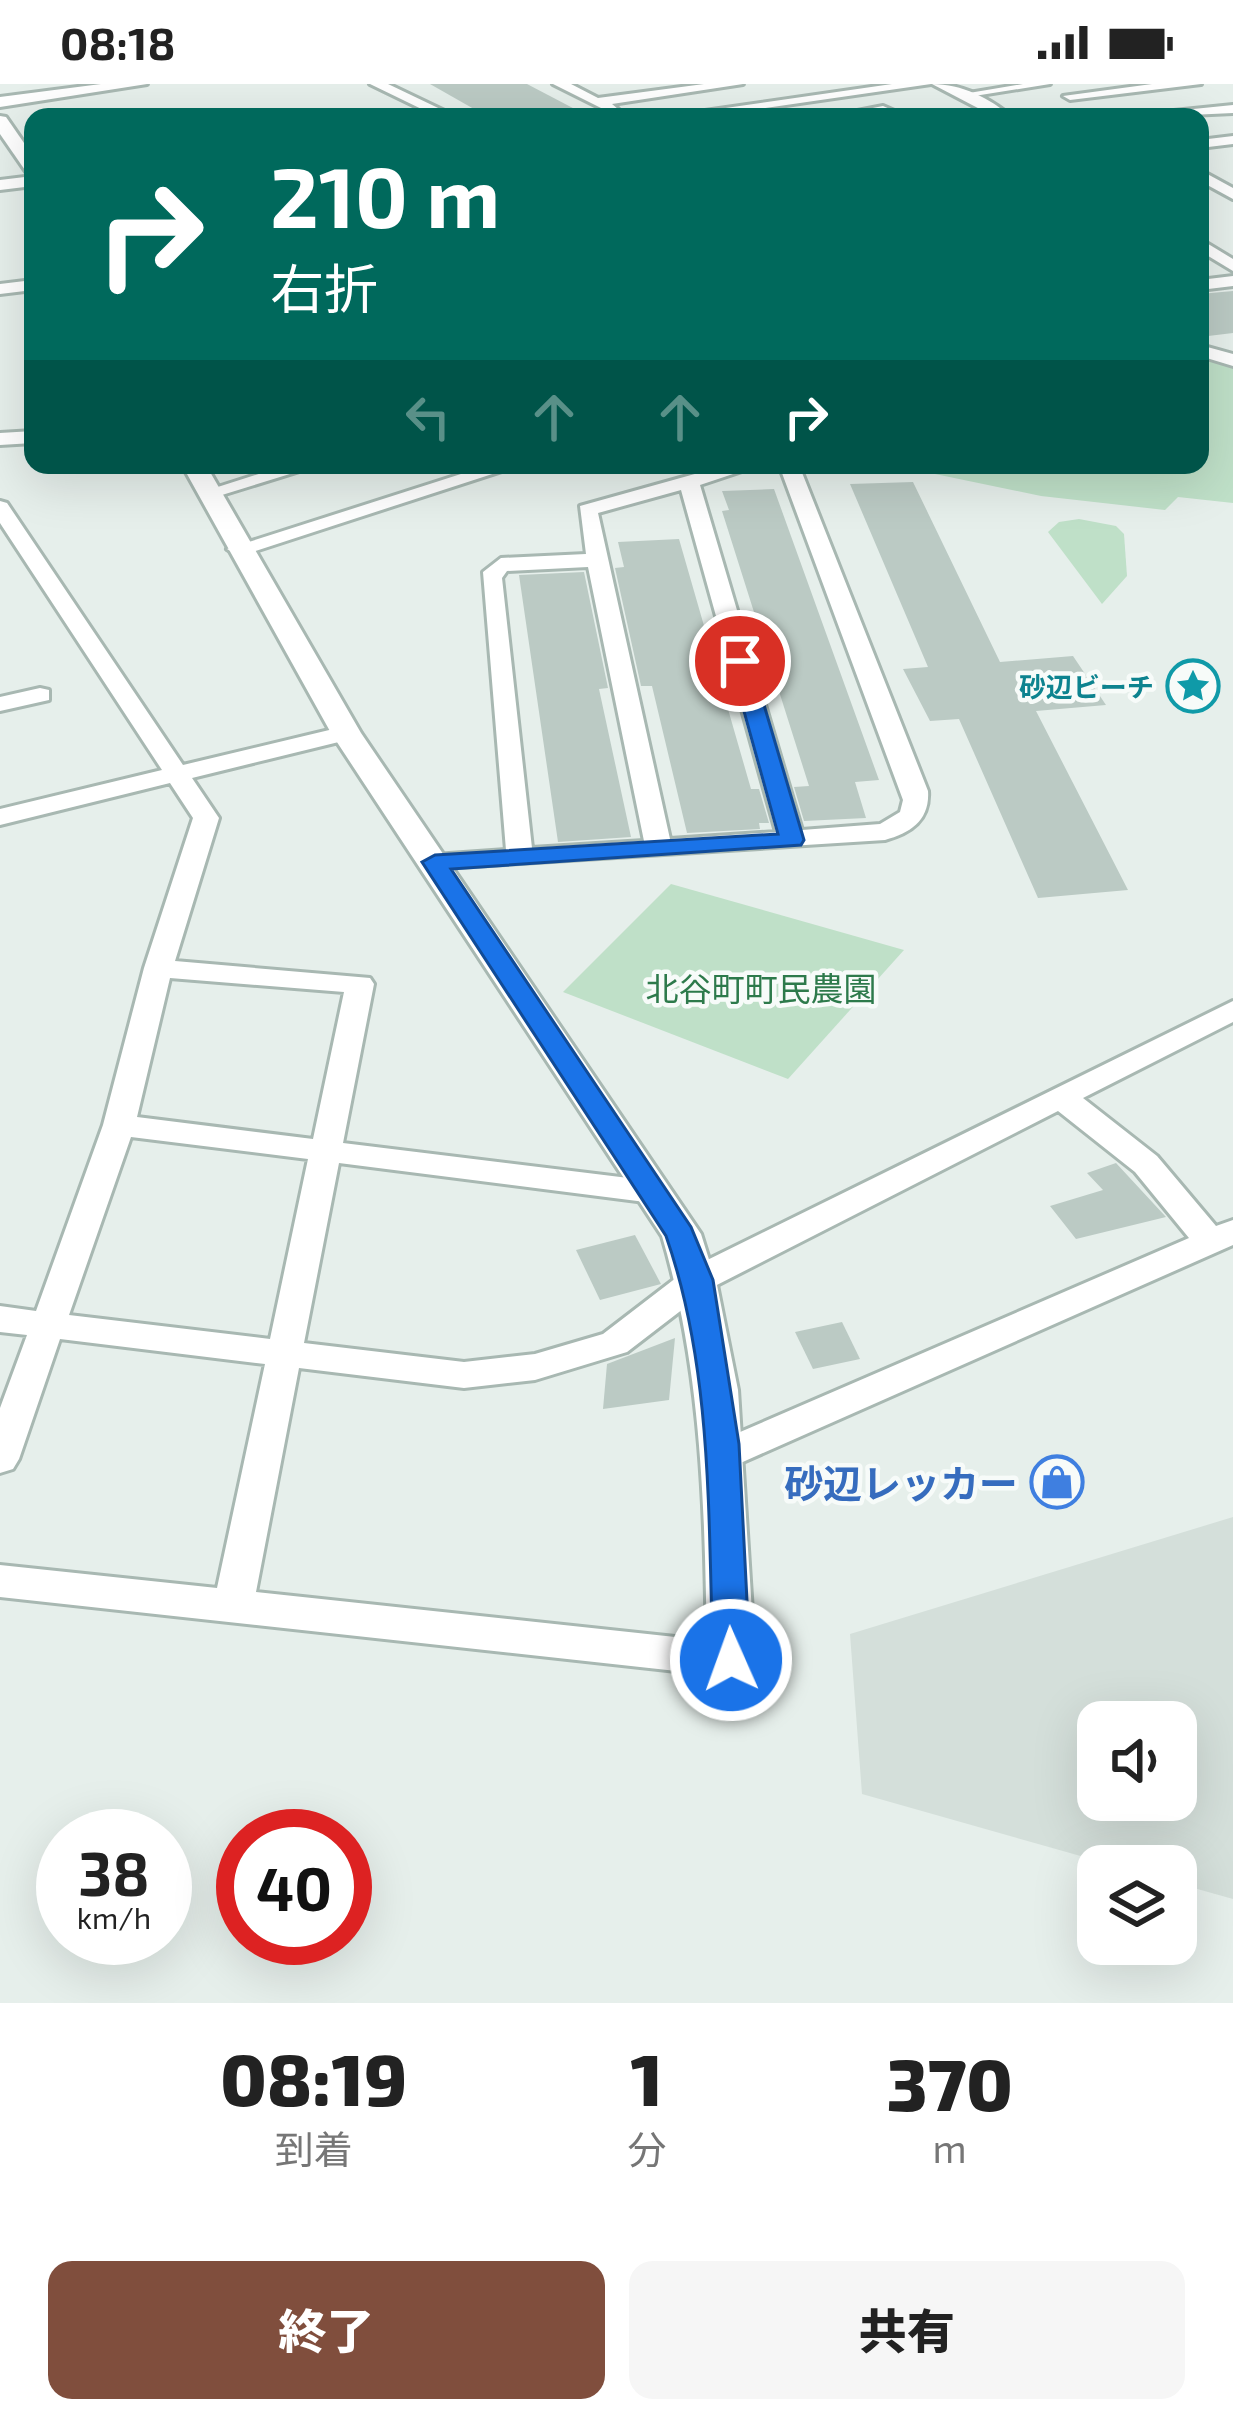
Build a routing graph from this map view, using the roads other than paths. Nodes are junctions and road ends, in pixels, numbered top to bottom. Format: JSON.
{"nodes":[{"id":1,"x":139,"y":84,"type":"edge"},
{"id":2,"x":377,"y":84,"type":"edge"},
{"id":3,"x":560,"y":84,"type":"edge"},
{"id":4,"x":736,"y":84,"type":"edge"},
{"id":5,"x":924,"y":84,"type":"edge"},
{"id":6,"x":940,"y":84,"type":"edge"},
{"id":7,"x":1045,"y":84,"type":"edge"},
{"id":8,"x":1194,"y":84,"type":"edge"},
{"id":9,"x":968,"y":94,"type":"junction"},
{"id":10,"x":0,"y":102,"type":"edge"},
{"id":11,"x":596,"y":102,"type":"junction"},
{"id":12,"x":1088,"y":106,"type":"dead end"},
{"id":13,"x":430,"y":108,"type":"edge"},
{"id":14,"x":608,"y":108,"type":"edge"},
{"id":15,"x":739,"y":108,"type":"edge"},
{"id":16,"x":991,"y":108,"type":"edge"},
{"id":17,"x":0,"y":121,"type":"edge"},
{"id":18,"x":24,"y":156,"type":"edge"},
{"id":19,"x":199,"y":474,"type":"edge"},
{"id":20,"x":277,"y":474,"type":"edge"},
{"id":21,"x":481,"y":474,"type":"edge"},
{"id":22,"x":717,"y":474,"type":"edge"},
{"id":23,"x":792,"y":474,"type":"edge"},
{"id":24,"x":688,"y":482,"type":"junction"},
{"id":25,"x":209,"y":493,"type":"junction"},
{"id":26,"x":0,"y":507,"type":"edge"},
{"id":27,"x":238,"y":549,"type":"junction"},
{"id":28,"x":597,"y":560,"type":"junction"},
{"id":29,"x":40,"y":695,"type":"dead end"},
{"id":30,"x":0,"y":704,"type":"edge"},
{"id":31,"x":346,"y":733,"type":"junction"},
{"id":32,"x":173,"y":773,"type":"junction"},
{"id":33,"x":3,"y":808,"type":"edge"},
{"id":34,"x":792,"y":840,"type":"junction"},
{"id":35,"x":0,"y":842,"type":"edge"},
{"id":36,"x":659,"y":848,"type":"junction"},
{"id":37,"x":520,"y":858,"type":"junction"},
{"id":38,"x":435,"y":862,"type":"junction"},
{"id":39,"x":158,"y":968,"type":"junction"},
{"id":40,"x":1233,"y":1010,"type":"edge"},
{"id":41,"x":1060,"y":1096,"type":"junction"},
{"id":42,"x":119,"y":1125,"type":"junction"},
{"id":43,"x":324,"y":1151,"type":"junction"},
{"id":44,"x":653,"y":1192,"type":"junction"},
{"id":45,"x":1221,"y":1236,"type":"edge"},
{"id":46,"x":697,"y":1280,"type":"junction"},
{"id":47,"x":0,"y":1319,"type":"edge"},
{"id":48,"x":47,"y":1324,"type":"junction"},
{"id":49,"x":288,"y":1354,"type":"junction"},
{"id":50,"x":723,"y":1455,"type":"junction"},
{"id":51,"x":0,"y":1460,"type":"edge"},
{"id":52,"x":0,"y":1581,"type":"edge"},
{"id":53,"x":233,"y":1606,"type":"junction"},
{"id":54,"x":731,"y":1660,"type":"joint"}],
"edges":[{"from":1,"to":10,"type":"street"},
{"from":2,"to":13,"type":"street"},
{"from":3,"to":11,"type":"street"},
{"from":4,"to":11,"type":"street"},
{"from":5,"to":15,"type":"street"},
{"from":6,"to":9,"type":"street"},
{"from":7,"to":9,"type":"street"},
{"from":8,"to":12,"type":"street"},
{"from":9,"to":16,"type":"street"},
{"from":11,"to":14,"type":"street"},
{"from":17,"to":18,"type":"street"},
{"from":19,"to":25,"type":"street"},
{"from":20,"to":25,"type":"street"},
{"from":21,"to":27,"type":"street"},
{"from":22,"to":24,"type":"street"},
{"from":23,"to":34,"type":"street"},
{"from":24,"to":28,"type":"street"},
{"from":24,"to":34,"type":"street"},
{"from":25,"to":27,"type":"street"},
{"from":26,"to":32,"type":"street"},
{"from":27,"to":31,"type":"street"},
{"from":28,"to":36,"type":"street"},
{"from":28,"to":37,"type":"street"},
{"from":29,"to":30,"type":"street"},
{"from":31,"to":32,"type":"street"},
{"from":31,"to":38,"type":"street"},
{"from":32,"to":33,"type":"street"},
{"from":32,"to":39,"type":"street"},
{"from":33,"to":35,"type":"street"},
{"from":34,"to":36,"type":"street"},
{"from":36,"to":37,"type":"street"},
{"from":37,"to":38,"type":"street"},
{"from":38,"to":44,"type":"street"},
{"from":39,"to":42,"type":"street"},
{"from":39,"to":43,"type":"street"},
{"from":40,"to":41,"type":"street"},
{"from":41,"to":45,"type":"street"},
{"from":41,"to":46,"type":"street"},
{"from":42,"to":43,"type":"street"},
{"from":42,"to":48,"type":"street"},
{"from":43,"to":44,"type":"street"},
{"from":43,"to":49,"type":"street"},
{"from":44,"to":46,"type":"street"},
{"from":45,"to":50,"type":"street"},
{"from":46,"to":49,"type":"street"},
{"from":46,"to":50,"type":"street"},
{"from":47,"to":48,"type":"street"},
{"from":48,"to":49,"type":"street"},
{"from":48,"to":51,"type":"street"},
{"from":49,"to":53,"type":"street"},
{"from":50,"to":54,"type":"street"},
{"from":52,"to":53,"type":"street"},
{"from":53,"to":54,"type":"street"}]}
